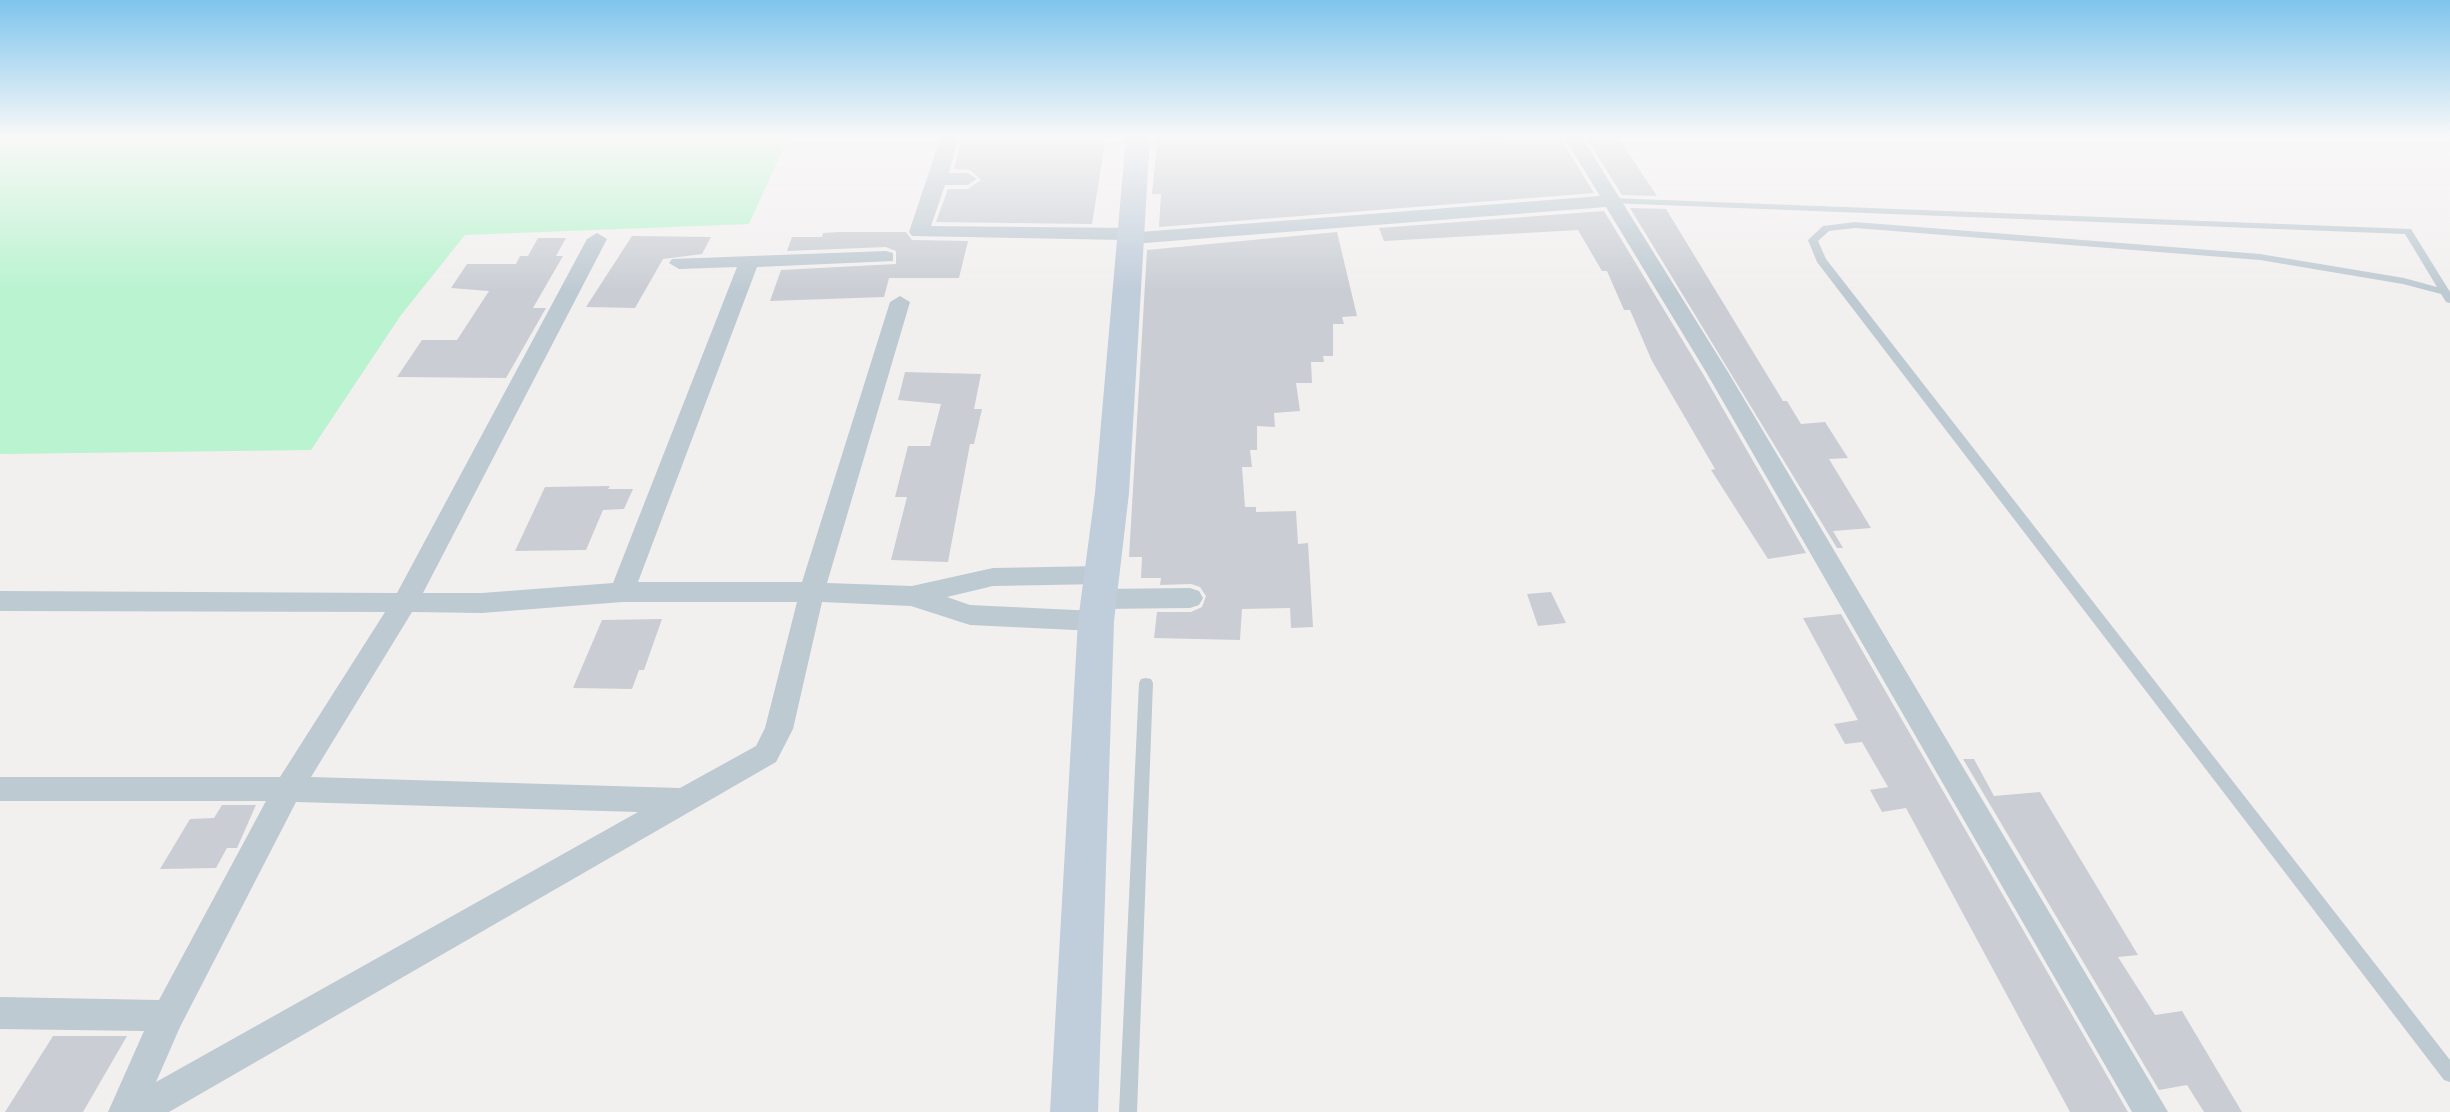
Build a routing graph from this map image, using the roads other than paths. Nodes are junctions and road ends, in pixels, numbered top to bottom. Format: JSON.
{"nodes":[{"id":1,"x":935,"y":188,"type":"edge"},
{"id":2,"x":1135,"y":188,"type":"edge"},
{"id":3,"x":1604,"y":188,"type":"edge"},
{"id":4,"x":1612,"y":201,"type":"junction"},
{"id":5,"x":1132,"y":236,"type":"junction"},
{"id":6,"x":597,"y":239,"type":"dead end"},
{"id":7,"x":886,"y":257,"type":"dead end"},
{"id":8,"x":749,"y":260,"type":"junction"},
{"id":9,"x":679,"y":263,"type":"dead end"},
{"id":10,"x":2447,"y":296,"type":"edge"},
{"id":11,"x":900,"y":302,"type":"dead end"},
{"id":12,"x":622,"y":592,"type":"junction"},
{"id":13,"x":812,"y":592,"type":"junction"},
{"id":14,"x":912,"y":596,"type":"junction"},
{"id":15,"x":1099,"y":598,"type":"junction"},
{"id":16,"x":1190,"y":598,"type":"dead end"},
{"id":17,"x":0,"y":601,"type":"edge"},
{"id":18,"x":404,"y":602,"type":"junction"},
{"id":19,"x":1146,"y":683,"type":"dead end"},
{"id":20,"x":0,"y":788,"type":"edge"},
{"id":21,"x":288,"y":788,"type":"junction"},
{"id":22,"x":688,"y":801,"type":"junction"},
{"id":23,"x":0,"y":1013,"type":"edge"},
{"id":24,"x":168,"y":1016,"type":"junction"},
{"id":25,"x":2450,"y":1074,"type":"edge"},
{"id":26,"x":124,"y":1112,"type":"edge"},
{"id":27,"x":136,"y":1112,"type":"edge"},
{"id":28,"x":1074,"y":1112,"type":"edge"},
{"id":29,"x":1128,"y":1112,"type":"edge"},
{"id":30,"x":2151,"y":1112,"type":"edge"}],
"edges":[{"from":1,"to":5,"type":"street"},
{"from":2,"to":5,"type":"main road"},
{"from":3,"to":4,"type":"street"},
{"from":4,"to":5,"type":"street"},
{"from":4,"to":10,"type":"lane"},
{"from":4,"to":30,"type":"street"},
{"from":5,"to":15,"type":"main road"},
{"from":6,"to":18,"type":"street"},
{"from":7,"to":8,"type":"street"},
{"from":8,"to":9,"type":"street"},
{"from":8,"to":12,"type":"street"},
{"from":10,"to":25,"type":"lane"},
{"from":11,"to":13,"type":"street"},
{"from":12,"to":13,"type":"street"},
{"from":12,"to":18,"type":"street"},
{"from":13,"to":14,"type":"street"},
{"from":13,"to":22,"type":"street"},
{"from":14,"to":15,"type":"street"},
{"from":14,"to":15,"type":"street"},
{"from":15,"to":16,"type":"street"},
{"from":15,"to":28,"type":"main road"},
{"from":17,"to":18,"type":"street"},
{"from":18,"to":21,"type":"street"},
{"from":19,"to":29,"type":"lane"},
{"from":20,"to":21,"type":"street"},
{"from":21,"to":22,"type":"street"},
{"from":21,"to":24,"type":"street"},
{"from":22,"to":27,"type":"street"},
{"from":23,"to":24,"type":"street"},
{"from":24,"to":26,"type":"street"}]}
